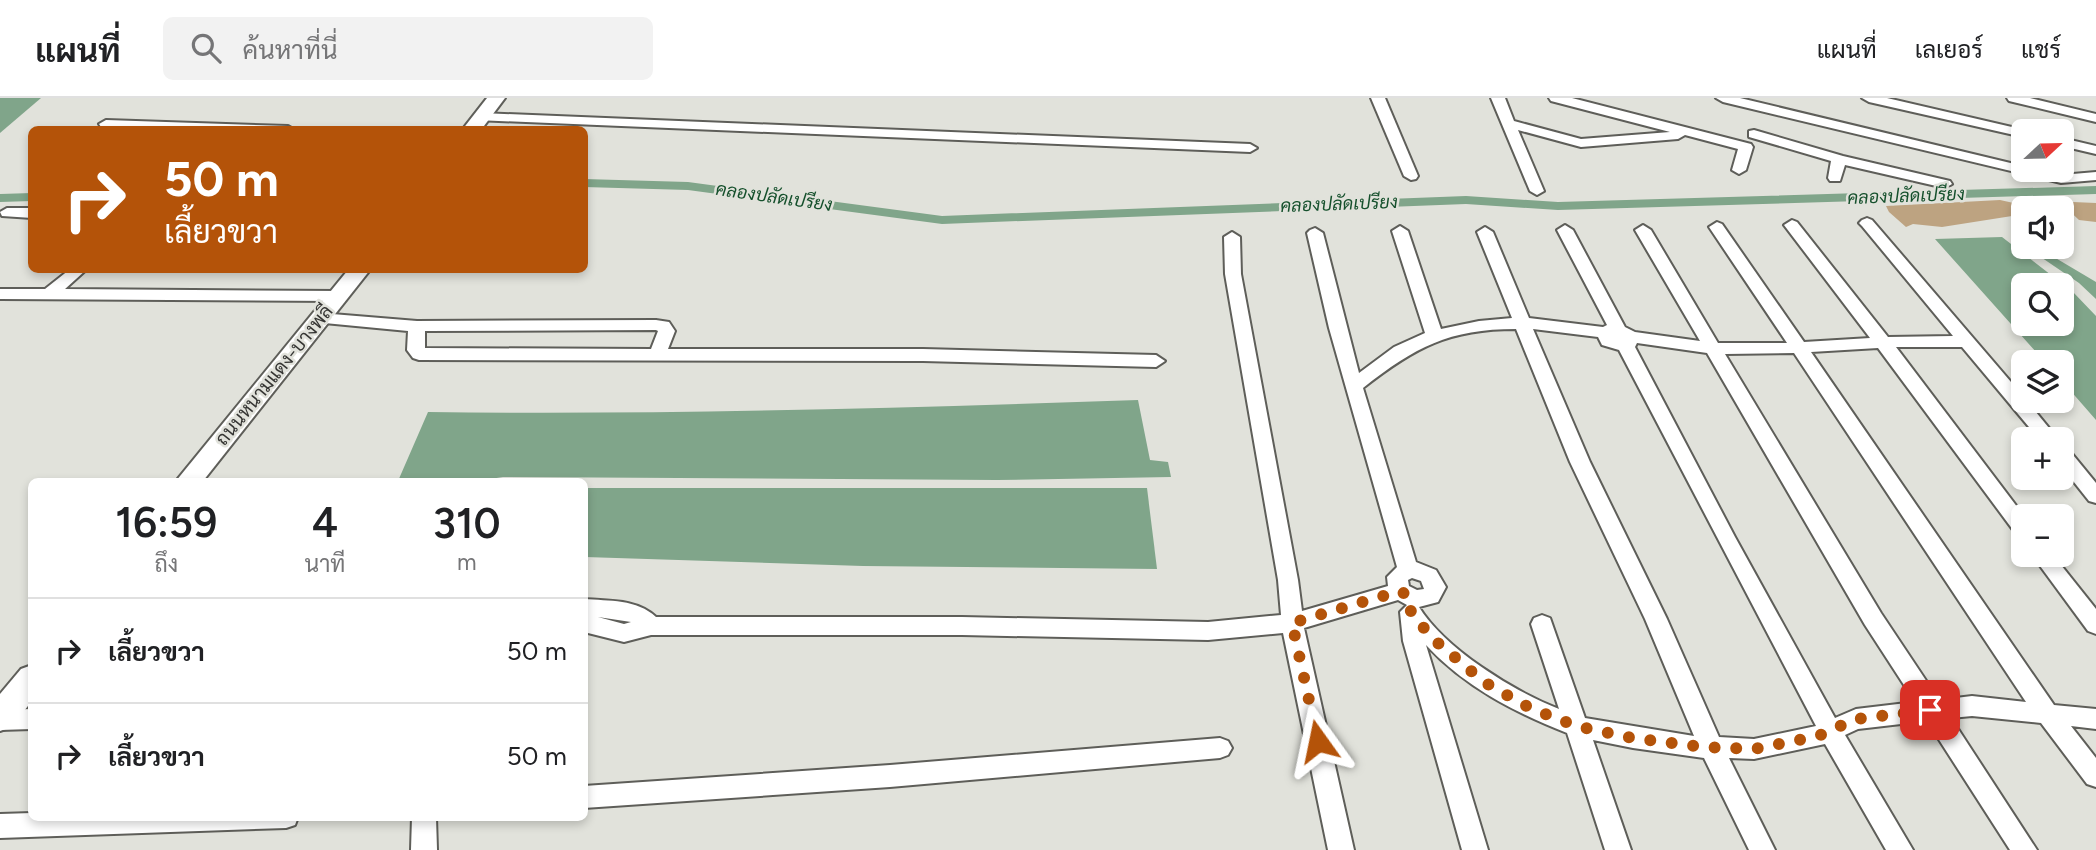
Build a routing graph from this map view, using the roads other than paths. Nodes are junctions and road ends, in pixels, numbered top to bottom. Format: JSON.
{"nodes":[{"id":1,"x":496,"y":98,"type":"edge"},
{"id":2,"x":1378,"y":98,"type":"edge"},
{"id":3,"x":1498,"y":98,"type":"edge"},
{"id":4,"x":1556,"y":98,"type":"edge"},
{"id":5,"x":1723,"y":98,"type":"edge"},
{"id":6,"x":1869,"y":98,"type":"edge"},
{"id":7,"x":2014,"y":98,"type":"edge"},
{"id":8,"x":1770,"y":104,"type":"edge"},
{"id":9,"x":2096,"y":118,"type":"edge"},
{"id":10,"x":476,"y":123,"type":"edge"},
{"id":11,"x":106,"y":124,"type":"dead end"},
{"id":12,"x":1511,"y":124,"type":"junction"},
{"id":13,"x":167,"y":126,"type":"edge"},
{"id":14,"x":569,"y":126,"type":"edge"},
{"id":15,"x":588,"y":127,"type":"edge"},
{"id":16,"x":2011,"y":131,"type":"edge"},
{"id":17,"x":1694,"y":134,"type":"junction"},
{"id":18,"x":1750,"y":141,"type":"junction"},
{"id":19,"x":1581,"y":143,"type":"junction"},
{"id":20,"x":2074,"y":145,"type":"edge"},
{"id":21,"x":1250,"y":148,"type":"dead end"},
{"id":22,"x":1519,"y":148,"type":"junction"},
{"id":23,"x":2096,"y":150,"type":"edge"},
{"id":24,"x":1839,"y":159,"type":"junction"},
{"id":25,"x":2011,"y":167,"type":"edge"},
{"id":26,"x":1739,"y":170,"type":"dead end"},
{"id":27,"x":1412,"y":176,"type":"dead end"},
{"id":28,"x":2096,"y":176,"type":"edge"},
{"id":29,"x":2074,"y":177,"type":"edge"},
{"id":30,"x":1835,"y":178,"type":"dead end"},
{"id":31,"x":1945,"y":184,"type":"dead end"},
{"id":32,"x":1537,"y":191,"type":"dead end"},
{"id":33,"x":7,"y":213,"type":"dead end"},
{"id":34,"x":28,"y":213,"type":"edge"},
{"id":35,"x":1867,"y":223,"type":"dead end"},
{"id":36,"x":1792,"y":225,"type":"dead end"},
{"id":37,"x":1717,"y":227,"type":"dead end"},
{"id":38,"x":1565,"y":230,"type":"dead end"},
{"id":39,"x":1643,"y":230,"type":"dead end"},
{"id":40,"x":1400,"y":231,"type":"dead end"},
{"id":41,"x":1485,"y":232,"type":"dead end"},
{"id":42,"x":1315,"y":233,"type":"dead end"},
{"id":43,"x":1232,"y":237,"type":"dead end"},
{"id":44,"x":74,"y":273,"type":"edge"},
{"id":45,"x":357,"y":273,"type":"edge"},
{"id":46,"x":0,"y":294,"type":"edge"},
{"id":47,"x":49,"y":294,"type":"junction"},
{"id":48,"x":338,"y":296,"type":"junction"},
{"id":49,"x":320,"y":318,"type":"junction"},
{"id":50,"x":1522,"y":324,"type":"junction"},
{"id":51,"x":417,"y":326,"type":"junction"},
{"id":52,"x":1620,"y":336,"type":"junction"},
{"id":53,"x":1435,"y":337,"type":"junction"},
{"id":54,"x":1882,"y":341,"type":"junction"},
{"id":55,"x":1969,"y":342,"type":"junction"},
{"id":56,"x":1799,"y":347,"type":"junction"},
{"id":57,"x":1712,"y":348,"type":"junction"},
{"id":58,"x":659,"y":353,"type":"junction"},
{"id":59,"x":1156,"y":361,"type":"dead end"},
{"id":60,"x":1354,"y":386,"type":"junction"},
{"id":61,"x":2039,"y":427,"type":"edge"},
{"id":62,"x":2074,"y":469,"type":"edge"},
{"id":63,"x":191,"y":478,"type":"edge"},
{"id":64,"x":2096,"y":496,"type":"edge"},
{"id":65,"x":2011,"y":513,"type":"edge"},
{"id":66,"x":2051,"y":567,"type":"edge"},
{"id":67,"x":1408,"y":570,"type":"junction"},
{"id":68,"x":1407,"y":600,"type":"junction"},
{"id":69,"x":588,"y":621,"type":"edge"},
{"id":70,"x":1292,"y":623,"type":"junction"},
{"id":71,"x":1542,"y":624,"type":"dead end"},
{"id":72,"x":2096,"y":625,"type":"edge"},
{"id":73,"x":1930,"y":710,"type":"junction"},
{"id":74,"x":2046,"y":712,"type":"junction"},
{"id":75,"x":2096,"y":719,"type":"edge"},
{"id":76,"x":1576,"y":726,"type":"junction"},
{"id":77,"x":1829,"y":731,"type":"junction"},
{"id":78,"x":1711,"y":747,"type":"junction"},
{"id":79,"x":1220,"y":748,"type":"dead end"},
{"id":80,"x":2096,"y":776,"type":"edge"},
{"id":81,"x":588,"y":797,"type":"edge"},
{"id":82,"x":159,"y":821,"type":"edge"},
{"id":83,"x":424,"y":821,"type":"edge"},
{"id":84,"x":0,"y":826,"type":"edge"},
{"id":85,"x":424,"y":850,"type":"edge"},
{"id":86,"x":1341,"y":850,"type":"edge"},
{"id":87,"x":1475,"y":850,"type":"edge"},
{"id":88,"x":1618,"y":850,"type":"edge"},
{"id":89,"x":1762,"y":850,"type":"edge"},
{"id":90,"x":1900,"y":850,"type":"edge"},
{"id":91,"x":2024,"y":850,"type":"edge"}],
"edges":[{"from":1,"to":10,"type":"main road"},
{"from":2,"to":27,"type":"street"},
{"from":3,"to":12,"type":"street"},
{"from":4,"to":17,"type":"street"},
{"from":5,"to":8,"type":"street"},
{"from":6,"to":16,"type":"street"},
{"from":7,"to":9,"type":"street"},
{"from":8,"to":18,"type":"street"},
{"from":8,"to":25,"type":"street"},
{"from":10,"to":14,"type":"street"},
{"from":11,"to":13,"type":"street"},
{"from":12,"to":19,"type":"street"},
{"from":12,"to":22,"type":"street"},
{"from":15,"to":21,"type":"street"},
{"from":17,"to":18,"type":"street"},
{"from":17,"to":19,"type":"street"},
{"from":18,"to":24,"type":"street"},
{"from":18,"to":26,"type":"street"},
{"from":19,"to":22,"type":"street"},
{"from":20,"to":23,"type":"street"},
{"from":22,"to":32,"type":"street"},
{"from":24,"to":30,"type":"street"},
{"from":24,"to":31,"type":"street"},
{"from":28,"to":29,"type":"street"},
{"from":33,"to":34,"type":"street"},
{"from":35,"to":55,"type":"street"},
{"from":36,"to":54,"type":"street"},
{"from":37,"to":56,"type":"street"},
{"from":38,"to":52,"type":"street"},
{"from":39,"to":57,"type":"street"},
{"from":40,"to":53,"type":"street"},
{"from":41,"to":50,"type":"street"},
{"from":42,"to":60,"type":"street"},
{"from":43,"to":70,"type":"street"},
{"from":44,"to":47,"type":"street"},
{"from":45,"to":48,"type":"main road","name":"ถนนหนามแดง-บางพลี"},
{"from":46,"to":47,"type":"street"},
{"from":47,"to":48,"type":"street"},
{"from":48,"to":49,"type":"main road","name":"ถนนหนามแดง-บางพลี"},
{"from":49,"to":51,"type":"street"},
{"from":49,"to":63,"type":"main road","name":"ถนนหนามแดง-บางพลี"},
{"from":50,"to":52,"type":"street"},
{"from":50,"to":53,"type":"street"},
{"from":50,"to":78,"type":"street"},
{"from":51,"to":58,"type":"street"},
{"from":51,"to":58,"type":"street"},
{"from":52,"to":57,"type":"street"},
{"from":52,"to":77,"type":"street"},
{"from":53,"to":60,"type":"street"},
{"from":54,"to":55,"type":"street"},
{"from":54,"to":56,"type":"street"},
{"from":54,"to":65,"type":"street"},
{"from":55,"to":61,"type":"street"},
{"from":56,"to":57,"type":"street"},
{"from":56,"to":74,"type":"street"},
{"from":57,"to":73,"type":"street"},
{"from":58,"to":59,"type":"street"},
{"from":60,"to":67,"type":"street"},
{"from":62,"to":64,"type":"street"},
{"from":66,"to":72,"type":"street"},
{"from":67,"to":68,"type":"street"},
{"from":67,"to":68,"type":"street"},
{"from":68,"to":70,"type":"street"},
{"from":68,"to":76,"type":"street"},
{"from":68,"to":87,"type":"street"},
{"from":69,"to":70,"type":"street"},
{"from":70,"to":86,"type":"street"},
{"from":71,"to":76,"type":"street"},
{"from":73,"to":74,"type":"street"},
{"from":73,"to":77,"type":"street"},
{"from":73,"to":91,"type":"street"},
{"from":74,"to":75,"type":"street"},
{"from":74,"to":80,"type":"street"},
{"from":76,"to":78,"type":"street"},
{"from":76,"to":88,"type":"street"},
{"from":77,"to":78,"type":"street"},
{"from":77,"to":90,"type":"street"},
{"from":78,"to":89,"type":"street"},
{"from":79,"to":81,"type":"street"},
{"from":82,"to":84,"type":"street"},
{"from":83,"to":85,"type":"street"}]}
